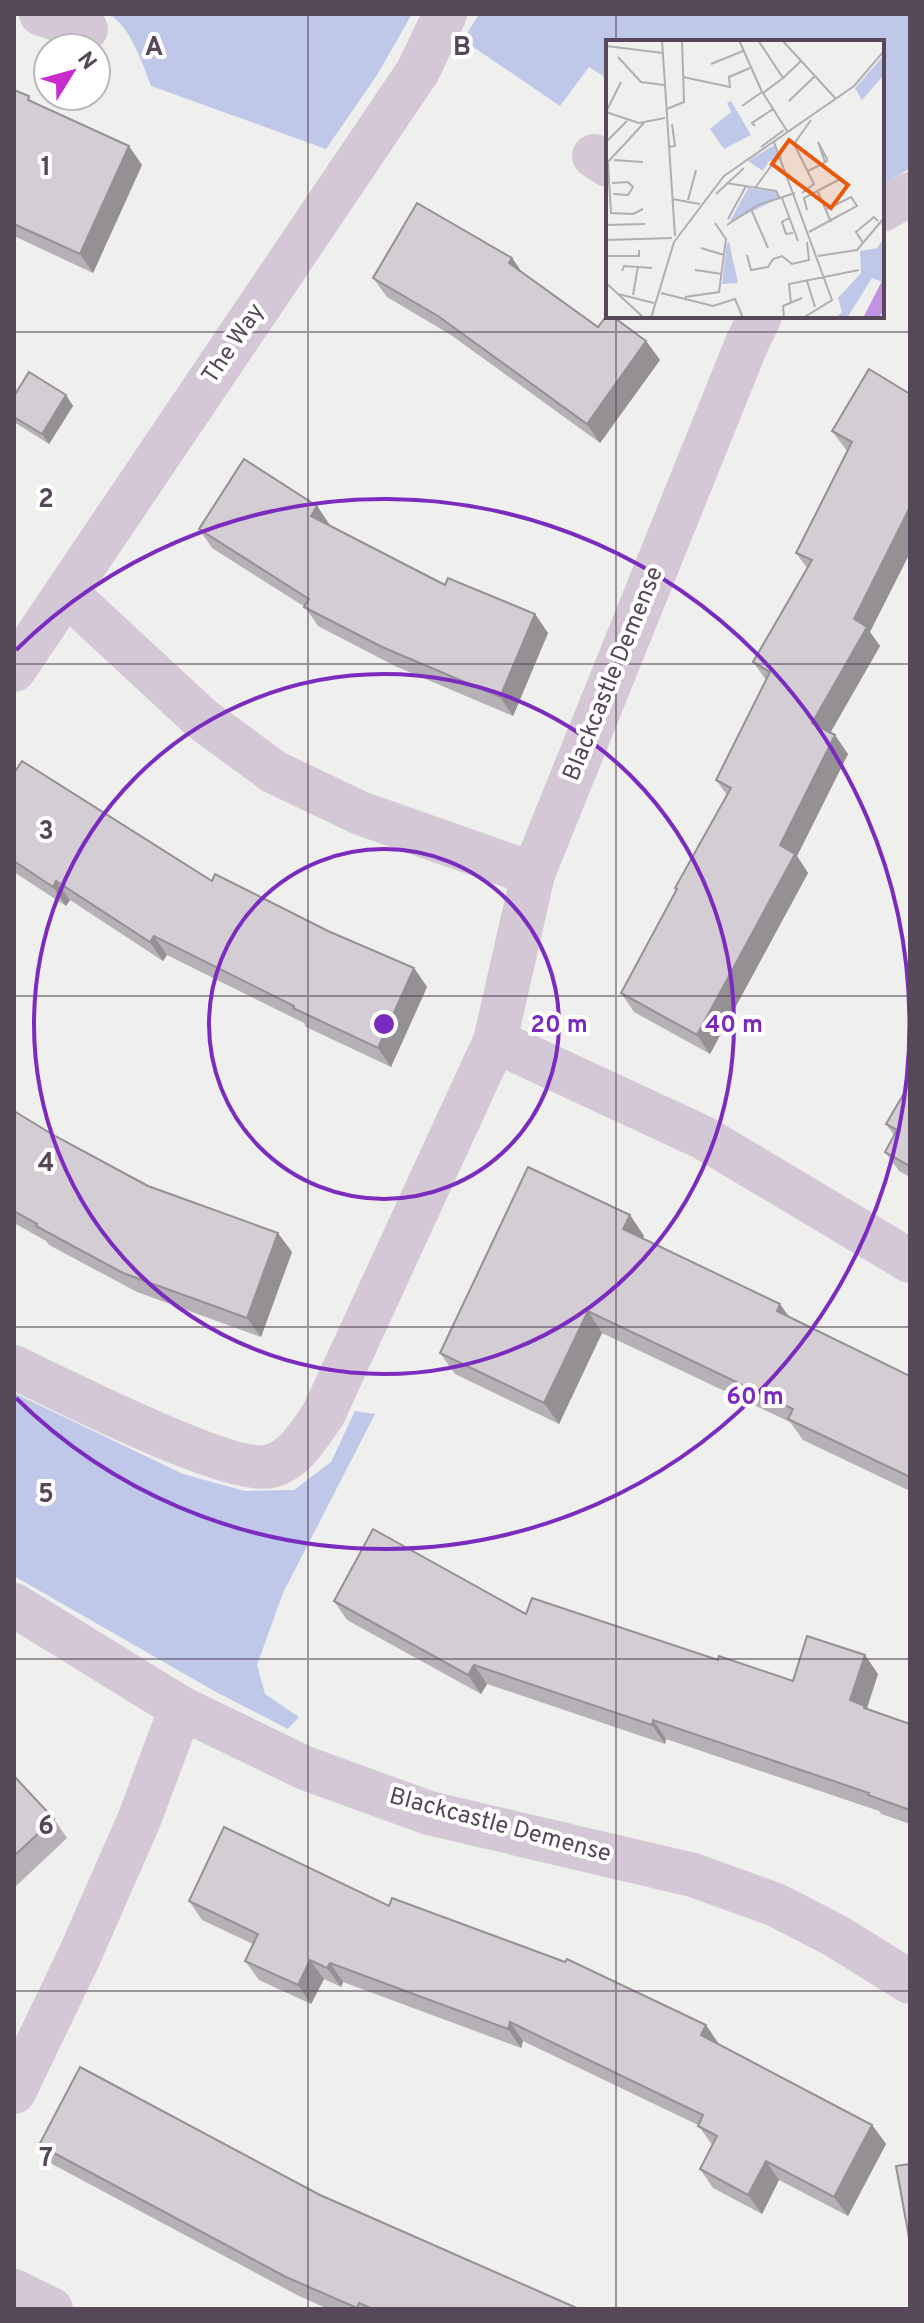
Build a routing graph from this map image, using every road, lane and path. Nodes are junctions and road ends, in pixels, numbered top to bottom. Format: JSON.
{"nodes":[{"id":1,"x":41,"y":14,"type":"edge"},
{"id":2,"x":445,"y":14,"type":"edge"},
{"id":3,"x":86,"y":29,"type":"dead end"},
{"id":4,"x":910,"y":194,"type":"edge"},
{"id":5,"x":884,"y":209,"type":"edge"},
{"id":6,"x":759,"y":318,"type":"edge"},
{"id":7,"x":66,"y":593,"type":"junction"},
{"id":8,"x":14,"y":670,"type":"edge"},
{"id":9,"x":533,"y":874,"type":"junction"},
{"id":10,"x":495,"y":1041,"type":"junction"},
{"id":11,"x":910,"y":1261,"type":"edge"},
{"id":12,"x":14,"y":1367,"type":"edge"},
{"id":13,"x":14,"y":1605,"type":"edge"},
{"id":14,"x":181,"y":1708,"type":"junction"},
{"id":15,"x":910,"y":1982,"type":"edge"},
{"id":16,"x":14,"y":2092,"type":"edge"},
{"id":17,"x":14,"y":2291,"type":"edge"},
{"id":18,"x":51,"y":2309,"type":"edge"}],
"edges":[{"from":1,"to":3,"type":"street"},
{"from":2,"to":7,"type":"street","name":"The Way"},
{"from":4,"to":5,"type":"street"},
{"from":6,"to":9,"type":"street","name":"Blackcastle Demense"},
{"from":7,"to":8,"type":"street","name":"The Way"},
{"from":7,"to":9,"type":"street"},
{"from":9,"to":10,"type":"street","name":"Blackcastle Demense"},
{"from":10,"to":11,"type":"street"},
{"from":10,"to":12,"type":"street","name":"Blackcastle Demense"},
{"from":13,"to":14,"type":"street","name":"Blackcastle Demense"},
{"from":14,"to":15,"type":"street","name":"Blackcastle Demense"},
{"from":14,"to":16,"type":"street"},
{"from":17,"to":18,"type":"street"}]}
